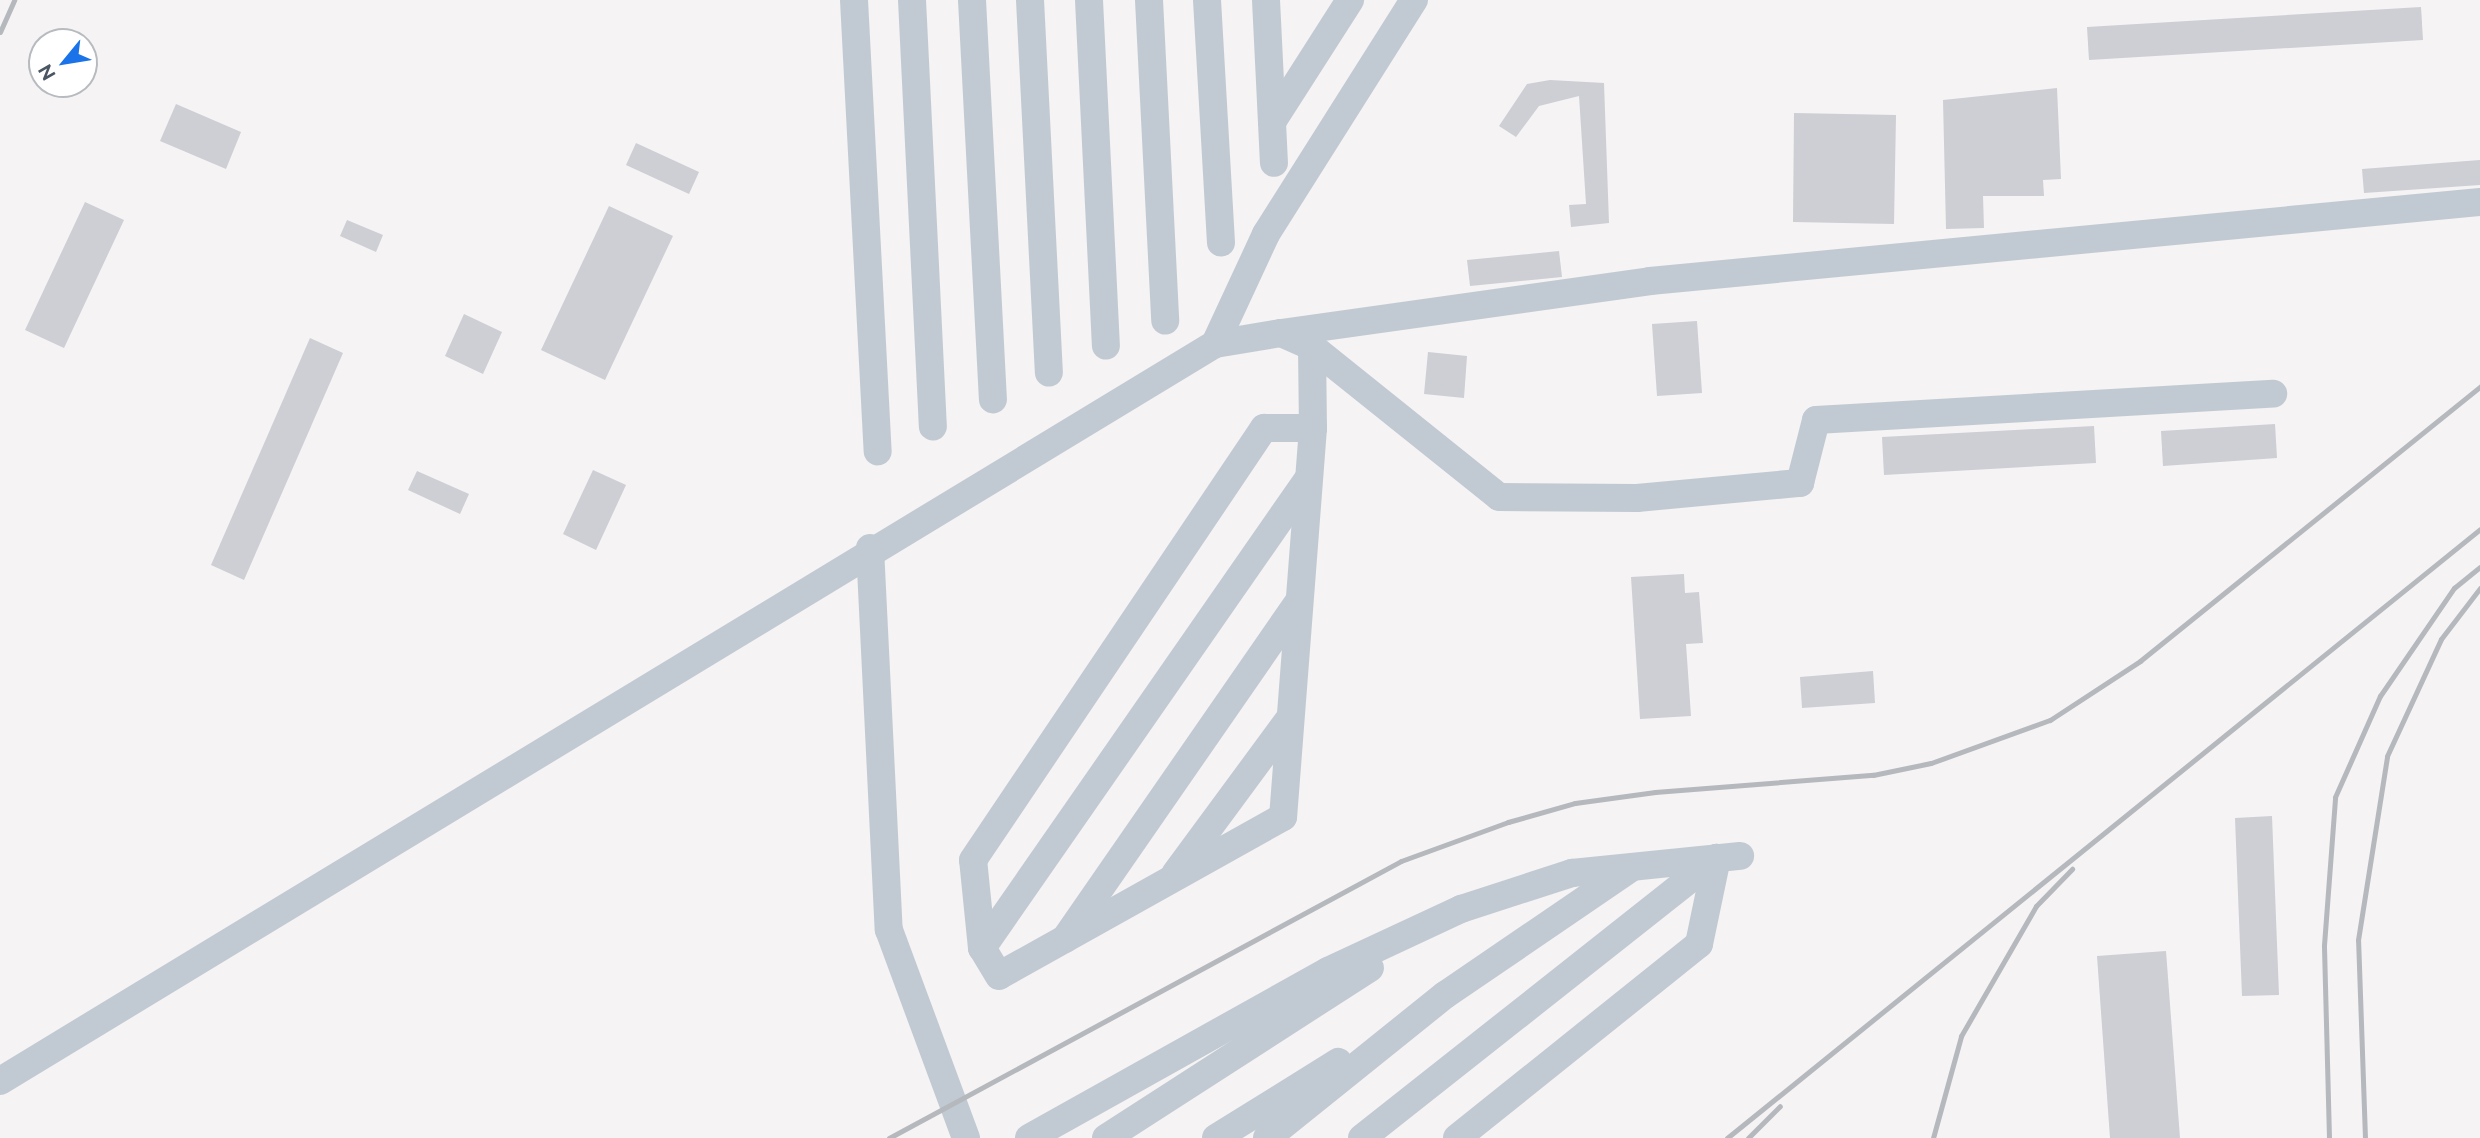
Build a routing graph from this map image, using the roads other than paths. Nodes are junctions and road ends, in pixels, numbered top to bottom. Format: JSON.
{"nodes":[{"id":1,"x":854,"y":0,"type":"edge"},
{"id":2,"x":912,"y":0,"type":"edge"},
{"id":3,"x":972,"y":0,"type":"edge"},
{"id":4,"x":1030,"y":0,"type":"edge"},
{"id":5,"x":1089,"y":0,"type":"edge"},
{"id":6,"x":1149,"y":0,"type":"edge"},
{"id":7,"x":1207,"y":0,"type":"edge"},
{"id":8,"x":1266,"y":0,"type":"edge"},
{"id":9,"x":1330,"y":0,"type":"edge"},
{"id":10,"x":1350,"y":0,"type":"edge"},
{"id":11,"x":1414,"y":0,"type":"edge"},
{"id":12,"x":1332,"y":28,"type":"junction"},
{"id":13,"x":1272,"y":122,"type":"junction"},
{"id":14,"x":1274,"y":163,"type":"dead end"},
{"id":15,"x":2480,"y":202,"type":"edge"},
{"id":16,"x":1221,"y":243,"type":"dead end"},
{"id":17,"x":1165,"y":321,"type":"dead end"},
{"id":18,"x":1281,"y":333,"type":"junction"},
{"id":19,"x":1215,"y":344,"type":"junction"},
{"id":20,"x":1106,"y":346,"type":"dead end"},
{"id":21,"x":1312,"y":347,"type":"junction"},
{"id":22,"x":1049,"y":373,"type":"dead end"},
{"id":23,"x":2273,"y":394,"type":"dead end"},
{"id":24,"x":993,"y":399,"type":"dead end"},
{"id":25,"x":933,"y":426,"type":"dead end"},
{"id":26,"x":1313,"y":428,"type":"junction"},
{"id":27,"x":878,"y":451,"type":"dead end"},
{"id":28,"x":1308,"y":478,"type":"junction"},
{"id":29,"x":870,"y":548,"type":"junction"},
{"id":30,"x":1299,"y":601,"type":"junction"},
{"id":31,"x":1290,"y":718,"type":"junction"},
{"id":32,"x":1729,"y":857,"type":"junction"},
{"id":33,"x":1632,"y":867,"type":"junction"},
{"id":34,"x":1170,"y":882,"type":"junction"},
{"id":35,"x":1461,"y":909,"type":"junction"},
{"id":36,"x":1061,"y":944,"type":"junction"},
{"id":37,"x":982,"y":948,"type":"junction"},
{"id":38,"x":1445,"y":995,"type":"junction"},
{"id":39,"x":0,"y":1081,"type":"edge"},
{"id":40,"x":966,"y":1138,"type":"edge"},
{"id":41,"x":1029,"y":1138,"type":"edge"},
{"id":42,"x":1106,"y":1138,"type":"edge"},
{"id":43,"x":1216,"y":1138,"type":"edge"},
{"id":44,"x":1267,"y":1138,"type":"edge"},
{"id":45,"x":1362,"y":1138,"type":"edge"},
{"id":46,"x":1457,"y":1138,"type":"edge"}],
"edges":[{"from":1,"to":27,"type":"street"},
{"from":2,"to":25,"type":"street"},
{"from":3,"to":24,"type":"street"},
{"from":4,"to":22,"type":"street"},
{"from":5,"to":20,"type":"street"},
{"from":6,"to":17,"type":"street"},
{"from":7,"to":16,"type":"street"},
{"from":8,"to":13,"type":"street"},
{"from":9,"to":12,"type":"street"},
{"from":10,"to":12,"type":"street"},
{"from":11,"to":19,"type":"street"},
{"from":12,"to":13,"type":"street"},
{"from":13,"to":14,"type":"street"},
{"from":15,"to":18,"type":"street"},
{"from":18,"to":19,"type":"street"},
{"from":18,"to":21,"type":"street"},
{"from":19,"to":29,"type":"street"},
{"from":21,"to":23,"type":"street"},
{"from":21,"to":26,"type":"street"},
{"from":26,"to":28,"type":"street"},
{"from":26,"to":37,"type":"street"},
{"from":28,"to":30,"type":"street"},
{"from":28,"to":37,"type":"street"},
{"from":29,"to":39,"type":"street"},
{"from":29,"to":40,"type":"street"},
{"from":30,"to":31,"type":"street"},
{"from":30,"to":36,"type":"street"},
{"from":31,"to":34,"type":"street"},
{"from":31,"to":34,"type":"street"},
{"from":32,"to":33,"type":"street"},
{"from":32,"to":45,"type":"street"},
{"from":32,"to":46,"type":"street"},
{"from":33,"to":35,"type":"street"},
{"from":33,"to":38,"type":"street"},
{"from":34,"to":36,"type":"street"},
{"from":35,"to":41,"type":"street"},
{"from":35,"to":42,"type":"street"},
{"from":36,"to":37,"type":"street"},
{"from":38,"to":43,"type":"street"},
{"from":38,"to":44,"type":"street"}]}
